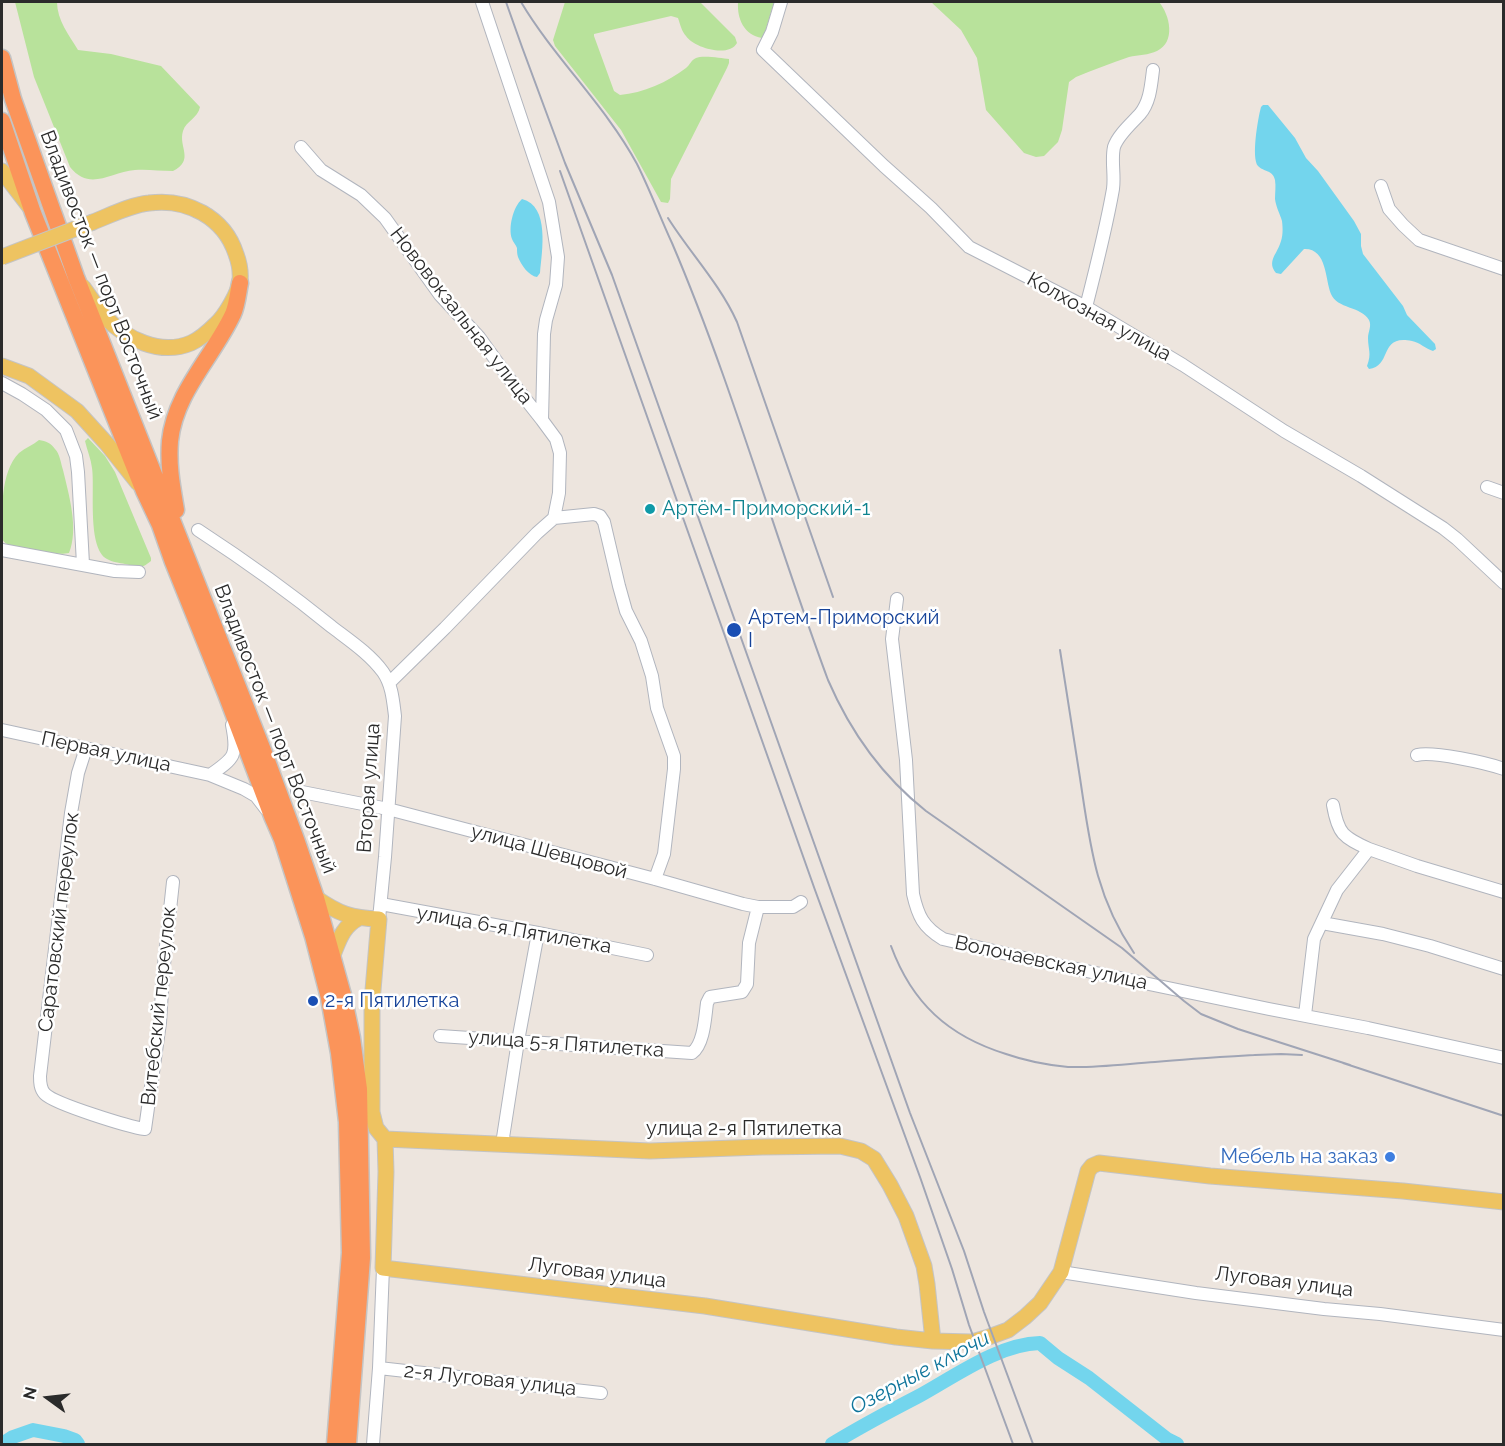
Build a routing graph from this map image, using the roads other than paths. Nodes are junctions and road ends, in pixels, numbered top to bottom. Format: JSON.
{"nodes":[{"id":1,"x":482,"y":2,"type":"edge"},
{"id":2,"x":781,"y":2,"type":"edge"},
{"id":3,"x":2,"y":58,"type":"edge"},
{"id":4,"x":1153,"y":70,"type":"dead end"},
{"id":5,"x":2,"y":121,"type":"edge"},
{"id":6,"x":301,"y":147,"type":"dead end"},
{"id":7,"x":2,"y":171,"type":"edge"},
{"id":8,"x":1381,"y":186,"type":"dead end"},
{"id":9,"x":33,"y":213,"type":"junction"},
{"id":10,"x":2,"y":257,"type":"edge"},
{"id":11,"x":1503,"y":269,"type":"edge"},
{"id":12,"x":76,"y":277,"type":"junction"},
{"id":13,"x":240,"y":283,"type":"junction"},
{"id":14,"x":1086,"y":307,"type":"junction"},
{"id":15,"x":2,"y":366,"type":"edge"},
{"id":16,"x":2,"y":383,"type":"edge"},
{"id":17,"x":542,"y":420,"type":"junction"},
{"id":18,"x":1487,"y":487,"type":"dead end"},
{"id":19,"x":144,"y":491,"type":"junction"},
{"id":20,"x":1503,"y":493,"type":"edge"},
{"id":21,"x":554,"y":518,"type":"junction"},
{"id":22,"x":198,"y":530,"type":"dead end"},
{"id":23,"x":178,"y":534,"type":"junction"},
{"id":24,"x":2,"y":550,"type":"edge"},
{"id":25,"x":83,"y":564,"type":"junction"},
{"id":26,"x":139,"y":572,"type":"dead end"},
{"id":27,"x":1503,"y":583,"type":"edge"},
{"id":28,"x":897,"y":599,"type":"dead end"},
{"id":29,"x":389,"y":683,"type":"junction"},
{"id":30,"x":226,"y":694,"type":"junction"},
{"id":31,"x":2,"y":730,"type":"edge"},
{"id":32,"x":86,"y":748,"type":"junction"},
{"id":33,"x":1417,"y":755,"type":"dead end"},
{"id":34,"x":1503,"y":769,"type":"edge"},
{"id":35,"x":210,"y":775,"type":"junction"},
{"id":36,"x":297,"y":791,"type":"dead end"},
{"id":37,"x":1333,"y":805,"type":"dead end"},
{"id":38,"x":388,"y":809,"type":"junction"},
{"id":39,"x":272,"y":816,"type":"junction"},
{"id":40,"x":1369,"y":849,"type":"junction"},
{"id":41,"x":655,"y":879,"type":"junction"},
{"id":42,"x":173,"y":882,"type":"dead end"},
{"id":43,"x":1503,"y":892,"type":"edge"},
{"id":44,"x":316,"y":898,"type":"junction"},
{"id":45,"x":801,"y":902,"type":"dead end"},
{"id":46,"x":758,"y":907,"type":"junction"},
{"id":47,"x":380,"y":912,"type":"junction"},
{"id":48,"x":359,"y":918,"type":"junction"},
{"id":49,"x":1322,"y":923,"type":"junction"},
{"id":50,"x":538,"y":933,"type":"junction"},
{"id":51,"x":333,"y":955,"type":"junction"},
{"id":52,"x":647,"y":955,"type":"dead end"},
{"id":53,"x":1503,"y":969,"type":"edge"},
{"id":54,"x":1305,"y":1015,"type":"junction"},
{"id":55,"x":440,"y":1035,"type":"dead end"},
{"id":56,"x":518,"y":1041,"type":"junction"},
{"id":57,"x":1503,"y":1058,"type":"edge"},
{"id":58,"x":145,"y":1130,"type":"joint"},
{"id":59,"x":385,"y":1139,"type":"junction"},
{"id":60,"x":502,"y":1144,"type":"junction"},
{"id":61,"x":1503,"y":1202,"type":"edge"},
{"id":62,"x":383,"y":1268,"type":"junction"},
{"id":63,"x":1060,"y":1272,"type":"junction"},
{"id":64,"x":1503,"y":1330,"type":"edge"},
{"id":65,"x":933,"y":1341,"type":"junction"},
{"id":66,"x":379,"y":1368,"type":"junction"},
{"id":67,"x":601,"y":1393,"type":"dead end"},
{"id":68,"x":335,"y":1444,"type":"edge"},
{"id":69,"x":348,"y":1444,"type":"edge"},
{"id":70,"x":373,"y":1444,"type":"edge"}],
"edges":[{"from":1,"to":17,"type":"street"},
{"from":2,"to":14,"type":"street","name":"Колхозная улица"},
{"from":3,"to":12,"type":"highway","name":"Владивосток — порт Восточный"},
{"from":4,"to":14,"type":"street"},
{"from":5,"to":9,"type":"highway","name":"Владивосток — порт Восточный"},
{"from":6,"to":17,"type":"street","name":"Нововокзальная улица"},
{"from":7,"to":9,"type":"main road"},
{"from":8,"to":11,"type":"street"},
{"from":9,"to":19,"type":"highway","name":"Владивосток — порт Восточный"},
{"from":10,"to":13,"type":"main road","bridge":true},
{"from":12,"to":13,"type":"main road"},
{"from":12,"to":23,"type":"highway","name":"Владивосток — порт Восточный"},
{"from":13,"to":23,"type":"highway"},
{"from":14,"to":27,"type":"street","name":"Колхозная улица"},
{"from":15,"to":19,"type":"main road"},
{"from":16,"to":25,"type":"street"},
{"from":17,"to":21,"type":"street","name":"Нововокзальная улица"},
{"from":18,"to":20,"type":"street"},
{"from":19,"to":30,"type":"highway","name":"Владивосток — порт Восточный"},
{"from":21,"to":29,"type":"street"},
{"from":21,"to":41,"type":"street"},
{"from":22,"to":29,"type":"street","name":"Вторая улица"},
{"from":23,"to":44,"type":"highway","name":"Владивосток — порт Восточный"},
{"from":24,"to":25,"type":"street"},
{"from":25,"to":26,"type":"street"},
{"from":28,"to":54,"type":"street","name":"Волочаевская улица"},
{"from":29,"to":38,"type":"street","name":"Вторая улица"},
{"from":30,"to":35,"type":"street"},
{"from":30,"to":39,"type":"highway","name":"Владивосток — порт Восточный"},
{"from":31,"to":32,"type":"street","name":"Первая улица"},
{"from":32,"to":35,"type":"street","name":"Первая улица"},
{"from":32,"to":58,"type":"street","name":"Саратовский переулок"},
{"from":33,"to":34,"type":"street"},
{"from":35,"to":39,"type":"street","name":"Первая улица"},
{"from":36,"to":38,"type":"street","name":"улица Шевцовой"},
{"from":37,"to":40,"type":"street"},
{"from":38,"to":41,"type":"street","name":"улица Шевцовой"},
{"from":38,"to":47,"type":"street","name":"Вторая улица"},
{"from":39,"to":68,"type":"highway","name":"Владивосток — порт Восточный"},
{"from":40,"to":43,"type":"street"},
{"from":40,"to":49,"type":"street"},
{"from":41,"to":46,"type":"street","name":"улица Шевцовой"},
{"from":42,"to":58,"type":"street","name":"Витебский переулок"},
{"from":44,"to":48,"type":"main road"},
{"from":44,"to":51,"type":"highway","name":"Владивосток — порт Восточный"},
{"from":45,"to":46,"type":"street","name":"улица Шевцовой"},
{"from":46,"to":56,"type":"street","name":"улица 5-я Пятилетка"},
{"from":47,"to":48,"type":"main road"},
{"from":47,"to":50,"type":"street","name":"улица 6-я Пятилетка"},
{"from":47,"to":59,"type":"main road","name":"Вторая улица"},
{"from":48,"to":51,"type":"main road"},
{"from":49,"to":53,"type":"street"},
{"from":49,"to":54,"type":"street"},
{"from":50,"to":52,"type":"street","name":"улица 6-я Пятилетка"},
{"from":50,"to":56,"type":"street"},
{"from":51,"to":69,"type":"highway","name":"Владивосток — порт Восточный"},
{"from":54,"to":57,"type":"street","name":"Волочаевская улица"},
{"from":55,"to":56,"type":"street","name":"улица 5-я Пятилетка"},
{"from":56,"to":60,"type":"street"},
{"from":59,"to":60,"type":"main road","name":"улица 2-я Пятилетка"},
{"from":59,"to":62,"type":"main road"},
{"from":60,"to":65,"type":"main road","name":"улица 2-я Пятилетка"},
{"from":61,"to":63,"type":"main road"},
{"from":62,"to":65,"type":"main road","name":"Луговая улица"},
{"from":62,"to":66,"type":"street"},
{"from":63,"to":64,"type":"street","name":"Луговая улица"},
{"from":63,"to":65,"type":"main road"},
{"from":66,"to":67,"type":"street","name":"2-я Луговая улица"},
{"from":66,"to":70,"type":"street"}]}
